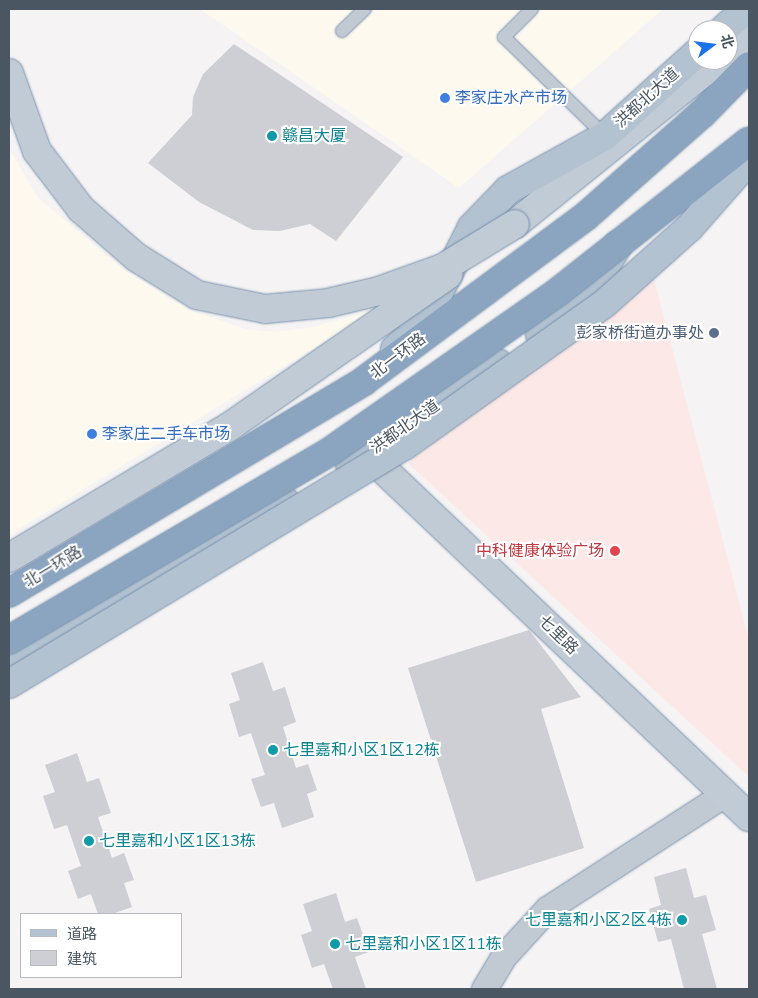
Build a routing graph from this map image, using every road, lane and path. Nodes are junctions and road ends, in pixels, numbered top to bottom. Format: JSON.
{"nodes":[{"id":1,"x":365,"y":9,"type":"edge"},
{"id":2,"x":532,"y":9,"type":"edge"},
{"id":3,"x":746,"y":9,"type":"edge"},
{"id":4,"x":734,"y":20,"type":"edge"},
{"id":5,"x":342,"y":31,"type":"dead end"},
{"id":6,"x":749,"y":39,"type":"edge"},
{"id":7,"x":738,"y":46,"type":"edge"},
{"id":8,"x":688,"y":61,"type":"edge"},
{"id":9,"x":749,"y":66,"type":"edge"},
{"id":10,"x":707,"y":70,"type":"edge"},
{"id":11,"x":9,"y":73,"type":"edge"},
{"id":12,"x":749,"y":125,"type":"edge"},
{"id":13,"x":605,"y":136,"type":"junction"},
{"id":14,"x":749,"y":141,"type":"edge"},
{"id":15,"x":749,"y":160,"type":"edge"},
{"id":16,"x":516,"y":224,"type":"junction"},
{"id":17,"x":367,"y":454,"type":"junction"},
{"id":18,"x":9,"y":558,"type":"edge"},
{"id":19,"x":9,"y":584,"type":"edge"},
{"id":20,"x":9,"y":593,"type":"edge"},
{"id":21,"x":9,"y":640,"type":"edge"},
{"id":22,"x":9,"y":666,"type":"edge"},
{"id":23,"x":9,"y":684,"type":"edge"},
{"id":24,"x":725,"y":794,"type":"junction"},
{"id":25,"x":749,"y":817,"type":"edge"},
{"id":26,"x":484,"y":989,"type":"edge"}],
"edges":[{"from":1,"to":5,"type":"lane"},
{"from":2,"to":13,"type":"lane"},
{"from":3,"to":4,"type":"main road"},
{"from":6,"to":7,"type":"main road"},
{"from":8,"to":13,"type":"main road","name":"洪都北大道"},
{"from":9,"to":20,"type":"highway","name":"北一环路"},
{"from":10,"to":16,"type":"main road"},
{"from":11,"to":16,"type":"main road","bridge":true},
{"from":12,"to":17,"type":"main road","name":"洪都北大道"},
{"from":13,"to":19,"type":"main road","name":"洪都北大道"},
{"from":14,"to":21,"type":"highway","bridge":true},
{"from":15,"to":23,"type":"main road","bridge":true},
{"from":16,"to":18,"type":"main road","bridge":true},
{"from":17,"to":22,"type":"main road","name":"洪都北大道"},
{"from":17,"to":24,"type":"main road","name":"七里路"},
{"from":24,"to":25,"type":"main road","name":"七里路"},
{"from":24,"to":26,"type":"street"}]}
